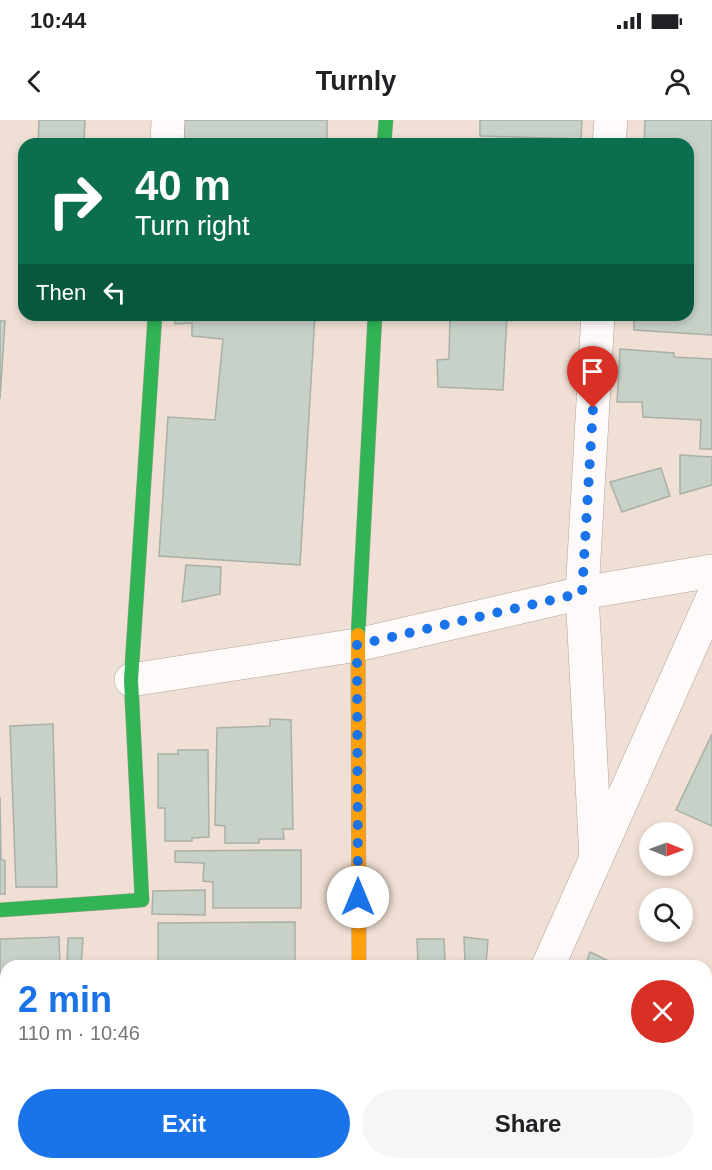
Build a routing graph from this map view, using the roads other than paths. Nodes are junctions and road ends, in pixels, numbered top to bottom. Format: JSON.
{"nodes":[{"id":1,"x":168,"y":120,"type":"edge"},
{"id":2,"x":386,"y":120,"type":"edge"},
{"id":3,"x":611,"y":120,"type":"edge"},
{"id":4,"x":166,"y":138,"type":"edge"},
{"id":5,"x":384,"y":138,"type":"edge"},
{"id":6,"x":610,"y":138,"type":"edge"},
{"id":7,"x":155,"y":321,"type":"edge"},
{"id":8,"x":375,"y":321,"type":"edge"},
{"id":9,"x":598,"y":321,"type":"edge"},
{"id":10,"x":712,"y":571,"type":"edge"},
{"id":11,"x":582,"y":593,"type":"junction"},
{"id":12,"x":712,"y":598,"type":"edge"},
{"id":13,"x":357,"y":645,"type":"junction"},
{"id":14,"x":131,"y":680,"type":"junction"},
{"id":15,"x":596,"y":859,"type":"junction"},
{"id":16,"x":0,"y":910,"type":"edge"},
{"id":17,"x":359,"y":960,"type":"edge"},
{"id":18,"x":551,"y":960,"type":"edge"}],
"edges":[{"from":1,"to":4,"type":"street"},
{"from":2,"to":5,"type":"street"},
{"from":3,"to":6,"type":"street"},
{"from":7,"to":14,"type":"street"},
{"from":8,"to":13,"type":"street"},
{"from":9,"to":11,"type":"street"},
{"from":10,"to":11,"type":"street"},
{"from":11,"to":13,"type":"street"},
{"from":11,"to":15,"type":"street"},
{"from":12,"to":15,"type":"street"},
{"from":13,"to":14,"type":"street"},
{"from":13,"to":17,"type":"street"},
{"from":14,"to":16,"type":"street"},
{"from":15,"to":18,"type":"street"}]}
